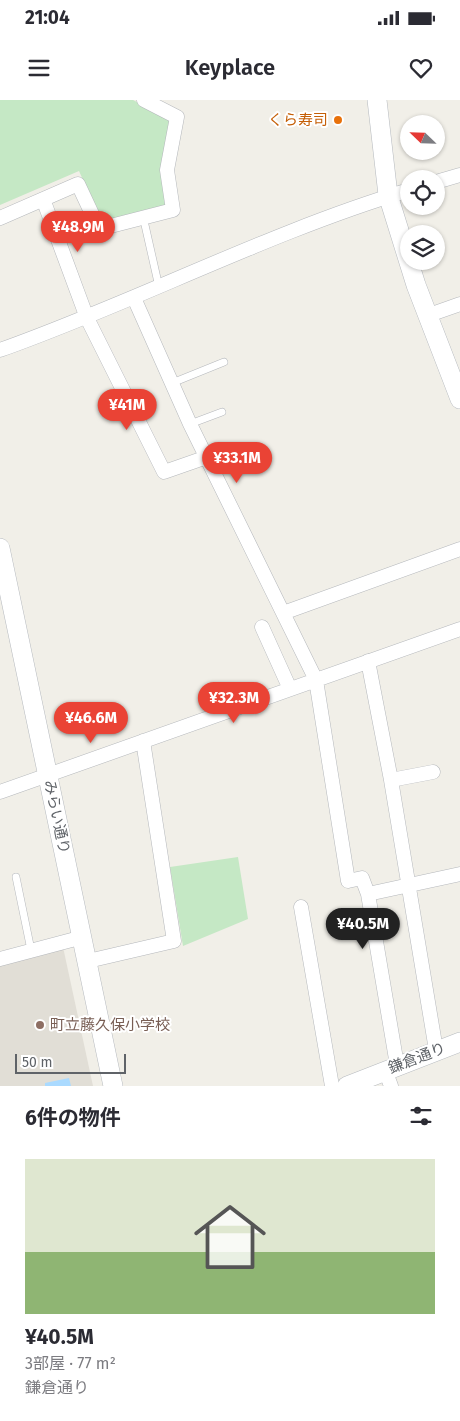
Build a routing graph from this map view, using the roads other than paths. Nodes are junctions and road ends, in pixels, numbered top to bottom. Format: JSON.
{"nodes":[{"id":1,"x":144,"y":100,"type":"edge"},
{"id":2,"x":377,"y":100,"type":"edge"},
{"id":3,"x":460,"y":175,"type":"edge"},
{"id":4,"x":445,"y":179,"type":"edge"},
{"id":5,"x":400,"y":192,"type":"edge"},
{"id":6,"x":388,"y":195,"type":"junction"},
{"id":7,"x":43,"y":199,"type":"junction"},
{"id":8,"x":0,"y":218,"type":"edge"},
{"id":9,"x":145,"y":225,"type":"dead end"},
{"id":10,"x":159,"y":288,"type":"junction"},
{"id":11,"x":134,"y":298,"type":"junction"},
{"id":12,"x":460,"y":304,"type":"edge"},
{"id":13,"x":429,"y":316,"type":"junction"},
{"id":14,"x":87,"y":318,"type":"junction"},
{"id":15,"x":0,"y":350,"type":"edge"},
{"id":16,"x":224,"y":362,"type":"dead end"},
{"id":17,"x":172,"y":382,"type":"junction"},
{"id":18,"x":460,"y":399,"type":"edge"},
{"id":19,"x":222,"y":412,"type":"dead end"},
{"id":20,"x":190,"y":424,"type":"junction"},
{"id":21,"x":207,"y":457,"type":"junction"},
{"id":22,"x":460,"y":549,"type":"edge"},
{"id":23,"x":1,"y":554,"type":"edge"},
{"id":24,"x":283,"y":613,"type":"junction"},
{"id":25,"x":262,"y":627,"type":"dead end"},
{"id":26,"x":460,"y":629,"type":"edge"},
{"id":27,"x":368,"y":661,"type":"junction"},
{"id":28,"x":316,"y":680,"type":"junction"},
{"id":29,"x":290,"y":689,"type":"junction"},
{"id":30,"x":143,"y":742,"type":"junction"},
{"id":31,"x":433,"y":772,"type":"dead end"},
{"id":32,"x":48,"y":774,"type":"junction"},
{"id":33,"x":391,"y":780,"type":"junction"},
{"id":34,"x":0,"y":792,"type":"edge"},
{"id":35,"x":460,"y":874,"type":"edge"},
{"id":36,"x":16,"y":877,"type":"dead end"},
{"id":37,"x":409,"y":884,"type":"junction"},
{"id":38,"x":368,"y":894,"type":"junction"},
{"id":39,"x":301,"y":907,"type":"dead end"},
{"id":40,"x":83,"y":937,"type":"junction"},
{"id":41,"x":32,"y":950,"type":"junction"},
{"id":42,"x":0,"y":959,"type":"edge"},
{"id":43,"x":88,"y":961,"type":"junction"},
{"id":44,"x":460,"y":1043,"type":"edge"},
{"id":45,"x":436,"y":1050,"type":"junction"},
{"id":46,"x":391,"y":1074,"type":"edge"},
{"id":47,"x":113,"y":1086,"type":"edge"},
{"id":48,"x":332,"y":1086,"type":"edge"},
{"id":49,"x":347,"y":1086,"type":"edge"}],
"edges":[{"from":1,"to":7,"type":"street"},
{"from":2,"to":6,"type":"street"},
{"from":3,"to":4,"type":"street"},
{"from":5,"to":6,"type":"street"},
{"from":6,"to":10,"type":"street"},
{"from":6,"to":13,"type":"street"},
{"from":7,"to":8,"type":"street"},
{"from":7,"to":14,"type":"street"},
{"from":9,"to":10,"type":"lane"},
{"from":10,"to":11,"type":"street"},
{"from":11,"to":14,"type":"street"},
{"from":11,"to":17,"type":"street"},
{"from":12,"to":13,"type":"street"},
{"from":13,"to":18,"type":"street"},
{"from":14,"to":15,"type":"street"},
{"from":14,"to":21,"type":"street"},
{"from":16,"to":17,"type":"lane"},
{"from":17,"to":20,"type":"street"},
{"from":19,"to":20,"type":"lane"},
{"from":20,"to":21,"type":"street"},
{"from":21,"to":24,"type":"street"},
{"from":22,"to":24,"type":"street"},
{"from":23,"to":32,"type":"street","name":"みらい通り"},
{"from":24,"to":28,"type":"street"},
{"from":25,"to":29,"type":"street"},
{"from":26,"to":27,"type":"street"},
{"from":27,"to":28,"type":"street"},
{"from":27,"to":33,"type":"street"},
{"from":28,"to":29,"type":"street"},
{"from":28,"to":38,"type":"street"},
{"from":29,"to":30,"type":"street"},
{"from":30,"to":32,"type":"street"},
{"from":30,"to":43,"type":"street"},
{"from":31,"to":33,"type":"street"},
{"from":32,"to":34,"type":"street"},
{"from":32,"to":40,"type":"street","name":"みらい通り"},
{"from":33,"to":37,"type":"street"},
{"from":35,"to":37,"type":"street"},
{"from":36,"to":41,"type":"lane"},
{"from":37,"to":38,"type":"street"},
{"from":37,"to":45,"type":"street"},
{"from":38,"to":46,"type":"street"},
{"from":39,"to":48,"type":"street"},
{"from":40,"to":41,"type":"street"},
{"from":40,"to":43,"type":"street","name":"みらい通り"},
{"from":41,"to":42,"type":"street"},
{"from":43,"to":47,"type":"street","name":"みらい通り"},
{"from":44,"to":45,"type":"street","name":"鎌倉通り"},
{"from":45,"to":46,"type":"street","name":"鎌倉通り"},
{"from":46,"to":49,"type":"street","name":"鎌倉通り"}]}
